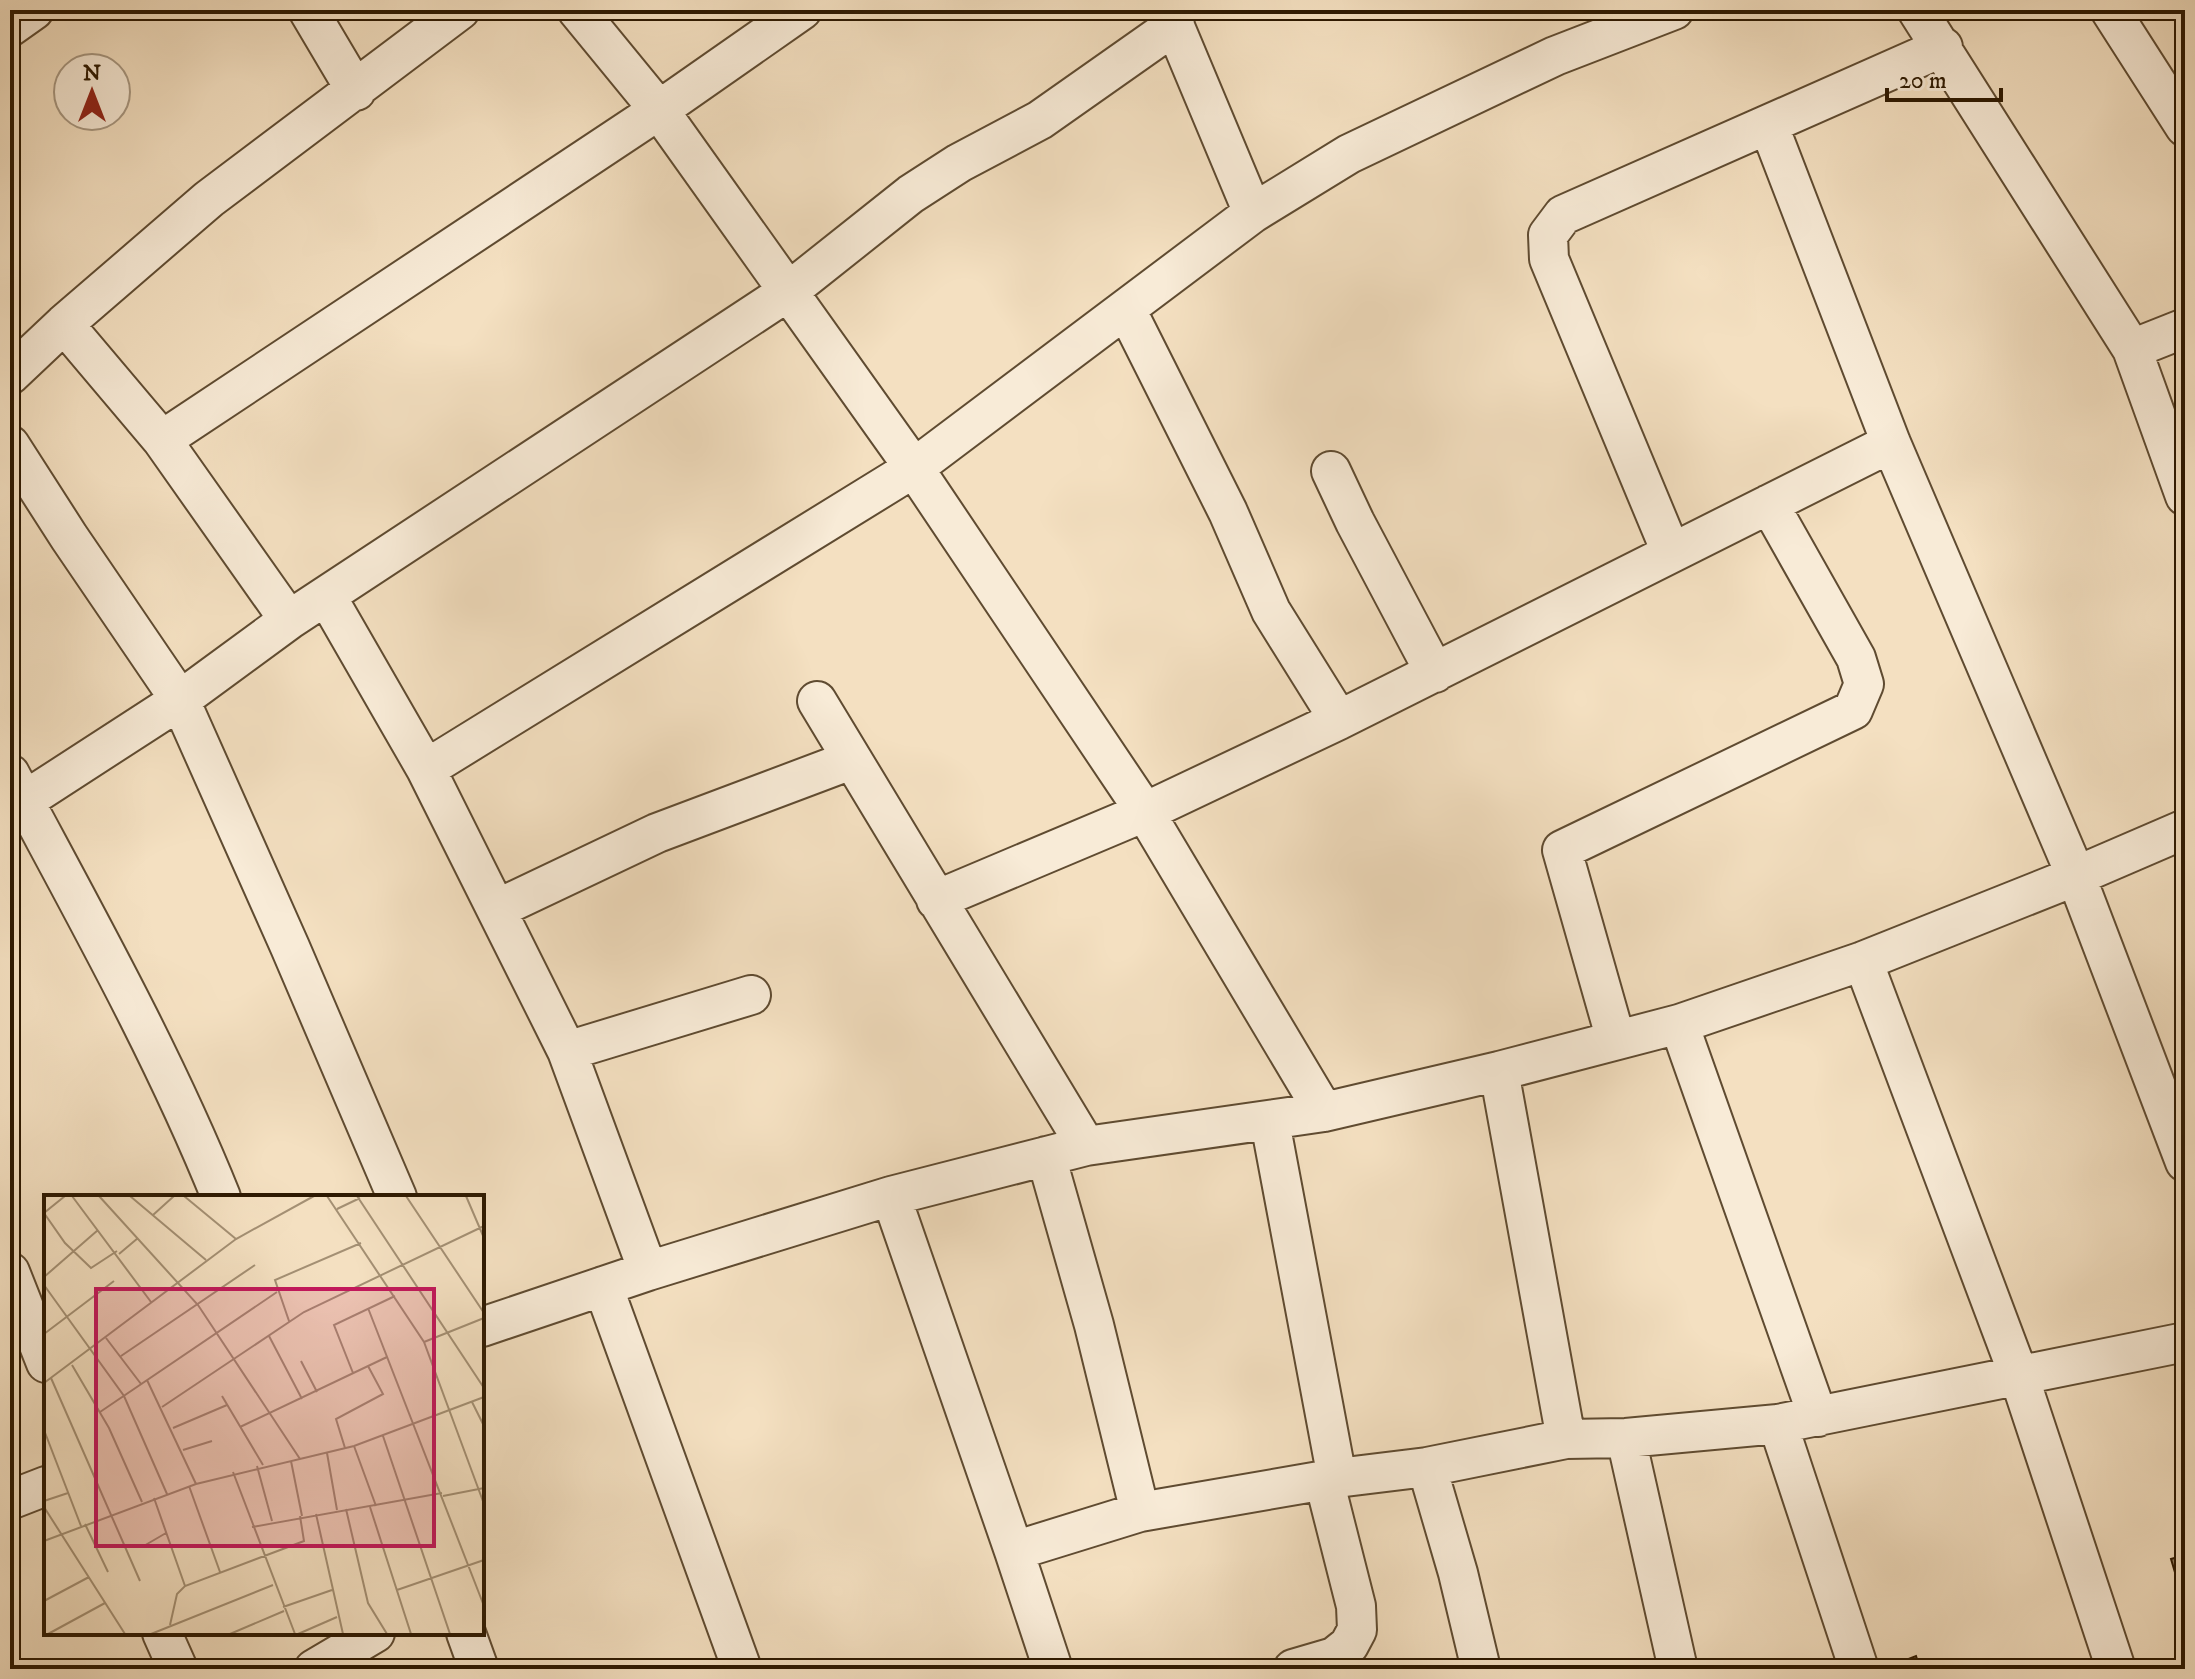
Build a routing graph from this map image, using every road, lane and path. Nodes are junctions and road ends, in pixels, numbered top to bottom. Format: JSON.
{"nodes":[{"id":1,"x":34,"y":10,"type":"edge"},
{"id":2,"x":308,"y":10,"type":"edge"},
{"id":3,"x":460,"y":10,"type":"edge"},
{"id":4,"x":577,"y":10,"type":"edge"},
{"id":5,"x":802,"y":10,"type":"edge"},
{"id":6,"x":1674,"y":10,"type":"edge"},
{"id":7,"x":1917,"y":10,"type":"edge"},
{"id":8,"x":2110,"y":10,"type":"edge"},
{"id":9,"x":1172,"y":18,"type":"edge"},
{"id":10,"x":10,"y":27,"type":"edge"},
{"id":11,"x":1943,"y":47,"type":"junction"},
{"id":12,"x":356,"y":91,"type":"junction"},
{"id":13,"x":659,"y":110,"type":"junction"},
{"id":14,"x":1769,"y":126,"type":"junction"},
{"id":15,"x":2185,"y":127,"type":"edge"},
{"id":16,"x":1253,"y":213,"type":"junction"},
{"id":17,"x":789,"y":291,"type":"junction"},
{"id":18,"x":1126,"y":309,"type":"junction"},
{"id":19,"x":64,"y":324,"type":"junction"},
{"id":20,"x":2185,"y":328,"type":"edge"},
{"id":21,"x":2132,"y":349,"type":"junction"},
{"id":22,"x":10,"y":375,"type":"edge"},
{"id":23,"x":162,"y":440,"type":"junction"},
{"id":24,"x":1891,"y":443,"type":"junction"},
{"id":25,"x":10,"y":445,"type":"edge"},
{"id":26,"x":914,"y":468,"type":"junction"},
{"id":27,"x":1331,"y":471,"type":"dead end"},
{"id":28,"x":2185,"y":496,"type":"edge"},
{"id":29,"x":1769,"y":504,"type":"junction"},
{"id":30,"x":1671,"y":552,"type":"junction"},
{"id":31,"x":327,"y":597,"type":"junction"},
{"id":32,"x":289,"y":620,"type":"junction"},
{"id":33,"x":1435,"y":673,"type":"junction"},
{"id":34,"x":180,"y":700,"type":"junction"},
{"id":35,"x":817,"y":701,"type":"dead end"},
{"id":36,"x":1339,"y":720,"type":"junction"},
{"id":37,"x":851,"y":760,"type":"junction"},
{"id":38,"x":426,"y":769,"type":"junction"},
{"id":39,"x":17,"y":787,"type":"edge"},
{"id":40,"x":1145,"y":812,"type":"junction"},
{"id":41,"x":2185,"y":829,"type":"edge"},
{"id":42,"x":2076,"y":876,"type":"junction"},
{"id":43,"x":936,"y":900,"type":"junction"},
{"id":44,"x":497,"y":909,"type":"junction"},
{"id":45,"x":1863,"y":961,"type":"junction"},
{"id":46,"x":751,"y":995,"type":"dead end"},
{"id":47,"x":1679,"y":1024,"type":"junction"},
{"id":48,"x":1616,"y":1040,"type":"junction"},
{"id":49,"x":567,"y":1051,"type":"junction"},
{"id":50,"x":1499,"y":1071,"type":"junction"},
{"id":51,"x":1324,"y":1112,"type":"junction"},
{"id":52,"x":1270,"y":1122,"type":"junction"},
{"id":53,"x":1086,"y":1146,"type":"junction"},
{"id":54,"x":1046,"y":1156,"type":"junction"},
{"id":55,"x":2185,"y":1162,"type":"edge"},
{"id":56,"x":220,"y":1195,"type":"edge"},
{"id":57,"x":396,"y":1195,"type":"edge"},
{"id":58,"x":891,"y":1196,"type":"junction"},
{"id":59,"x":648,"y":1271,"type":"junction"},
{"id":60,"x":10,"y":1272,"type":"edge"},
{"id":61,"x":603,"y":1286,"type":"junction"},
{"id":62,"x":484,"y":1326,"type":"edge"},
{"id":63,"x":2185,"y":1342,"type":"edge"},
{"id":64,"x":44,"y":1358,"type":"edge"},
{"id":65,"x":2019,"y":1376,"type":"junction"},
{"id":66,"x":1818,"y":1417,"type":"junction"},
{"id":67,"x":1778,"y":1424,"type":"junction"},
{"id":68,"x":1626,"y":1438,"type":"junction"},
{"id":69,"x":1566,"y":1439,"type":"junction"},
{"id":70,"x":1427,"y":1467,"type":"junction"},
{"id":71,"x":1331,"y":1479,"type":"junction"},
{"id":72,"x":44,"y":1487,"type":"edge"},
{"id":73,"x":10,"y":1500,"type":"edge"},
{"id":74,"x":1140,"y":1512,"type":"junction"},
{"id":75,"x":1014,"y":1551,"type":"junction"},
{"id":76,"x":163,"y":1635,"type":"edge"},
{"id":77,"x":372,"y":1635,"type":"edge"},
{"id":78,"x":467,"y":1635,"type":"edge"},
{"id":79,"x":178,"y":1669,"type":"edge"},
{"id":80,"x":314,"y":1669,"type":"edge"},
{"id":81,"x":479,"y":1669,"type":"edge"},
{"id":82,"x":742,"y":1669,"type":"edge"},
{"id":83,"x":1053,"y":1669,"type":"edge"},
{"id":84,"x":1293,"y":1669,"type":"edge"},
{"id":85,"x":1481,"y":1669,"type":"edge"},
{"id":86,"x":1678,"y":1669,"type":"edge"},
{"id":87,"x":1859,"y":1669,"type":"edge"},
{"id":88,"x":2116,"y":1669,"type":"edge"}],
"edges":[{"from":1,"to":10,"type":"street"},
{"from":2,"to":12,"type":"street"},
{"from":3,"to":12,"type":"street"},
{"from":4,"to":13,"type":"street"},
{"from":5,"to":13,"type":"street"},
{"from":6,"to":16,"type":"street"},
{"from":7,"to":11,"type":"street"},
{"from":8,"to":15,"type":"street"},
{"from":9,"to":16,"type":"street"},
{"from":9,"to":17,"type":"street"},
{"from":11,"to":14,"type":"street"},
{"from":11,"to":21,"type":"street"},
{"from":12,"to":19,"type":"street"},
{"from":13,"to":17,"type":"street"},
{"from":13,"to":23,"type":"street"},
{"from":14,"to":24,"type":"street"},
{"from":14,"to":30,"type":"street"},
{"from":16,"to":18,"type":"street"},
{"from":17,"to":26,"type":"street"},
{"from":17,"to":31,"type":"street"},
{"from":18,"to":26,"type":"street"},
{"from":18,"to":36,"type":"street"},
{"from":19,"to":22,"type":"street"},
{"from":19,"to":23,"type":"street"},
{"from":20,"to":21,"type":"street"},
{"from":21,"to":28,"type":"street"},
{"from":23,"to":32,"type":"street"},
{"from":24,"to":29,"type":"street"},
{"from":24,"to":42,"type":"street"},
{"from":25,"to":34,"type":"street"},
{"from":26,"to":38,"type":"street"},
{"from":26,"to":40,"type":"street"},
{"from":27,"to":33,"type":"street"},
{"from":29,"to":30,"type":"street"},
{"from":29,"to":48,"type":"street"},
{"from":30,"to":33,"type":"street"},
{"from":31,"to":32,"type":"street"},
{"from":31,"to":38,"type":"street"},
{"from":32,"to":34,"type":"street"},
{"from":33,"to":36,"type":"street"},
{"from":34,"to":39,"type":"street"},
{"from":34,"to":57,"type":"street"},
{"from":35,"to":37,"type":"street"},
{"from":36,"to":40,"type":"street"},
{"from":37,"to":43,"type":"street"},
{"from":37,"to":44,"type":"street"},
{"from":38,"to":44,"type":"street"},
{"from":39,"to":56,"type":"street"},
{"from":40,"to":43,"type":"street"},
{"from":40,"to":51,"type":"street"},
{"from":41,"to":42,"type":"street"},
{"from":42,"to":45,"type":"street"},
{"from":42,"to":55,"type":"street"},
{"from":43,"to":53,"type":"street"},
{"from":44,"to":49,"type":"street"},
{"from":45,"to":47,"type":"street"},
{"from":45,"to":65,"type":"street"},
{"from":46,"to":49,"type":"street"},
{"from":47,"to":48,"type":"street"},
{"from":47,"to":66,"type":"street"},
{"from":48,"to":50,"type":"street"},
{"from":49,"to":59,"type":"street"},
{"from":50,"to":51,"type":"street"},
{"from":50,"to":69,"type":"street"},
{"from":51,"to":52,"type":"street"},
{"from":52,"to":53,"type":"street"},
{"from":52,"to":71,"type":"street"},
{"from":53,"to":54,"type":"street"},
{"from":54,"to":58,"type":"street"},
{"from":54,"to":74,"type":"street"},
{"from":58,"to":59,"type":"street"},
{"from":58,"to":75,"type":"street"},
{"from":59,"to":61,"type":"street"},
{"from":60,"to":64,"type":"street"},
{"from":61,"to":62,"type":"street"},
{"from":61,"to":82,"type":"street"},
{"from":63,"to":65,"type":"street"},
{"from":65,"to":66,"type":"street"},
{"from":65,"to":88,"type":"street"},
{"from":66,"to":67,"type":"street"},
{"from":67,"to":68,"type":"street"},
{"from":67,"to":87,"type":"street"},
{"from":68,"to":69,"type":"street"},
{"from":68,"to":86,"type":"street"},
{"from":69,"to":70,"type":"street"},
{"from":70,"to":71,"type":"street"},
{"from":70,"to":85,"type":"street"},
{"from":71,"to":74,"type":"street"},
{"from":71,"to":84,"type":"street"},
{"from":72,"to":73,"type":"street"},
{"from":74,"to":75,"type":"street"},
{"from":75,"to":83,"type":"street"},
{"from":76,"to":79,"type":"street"},
{"from":77,"to":80,"type":"street"},
{"from":78,"to":81,"type":"street"}]}
